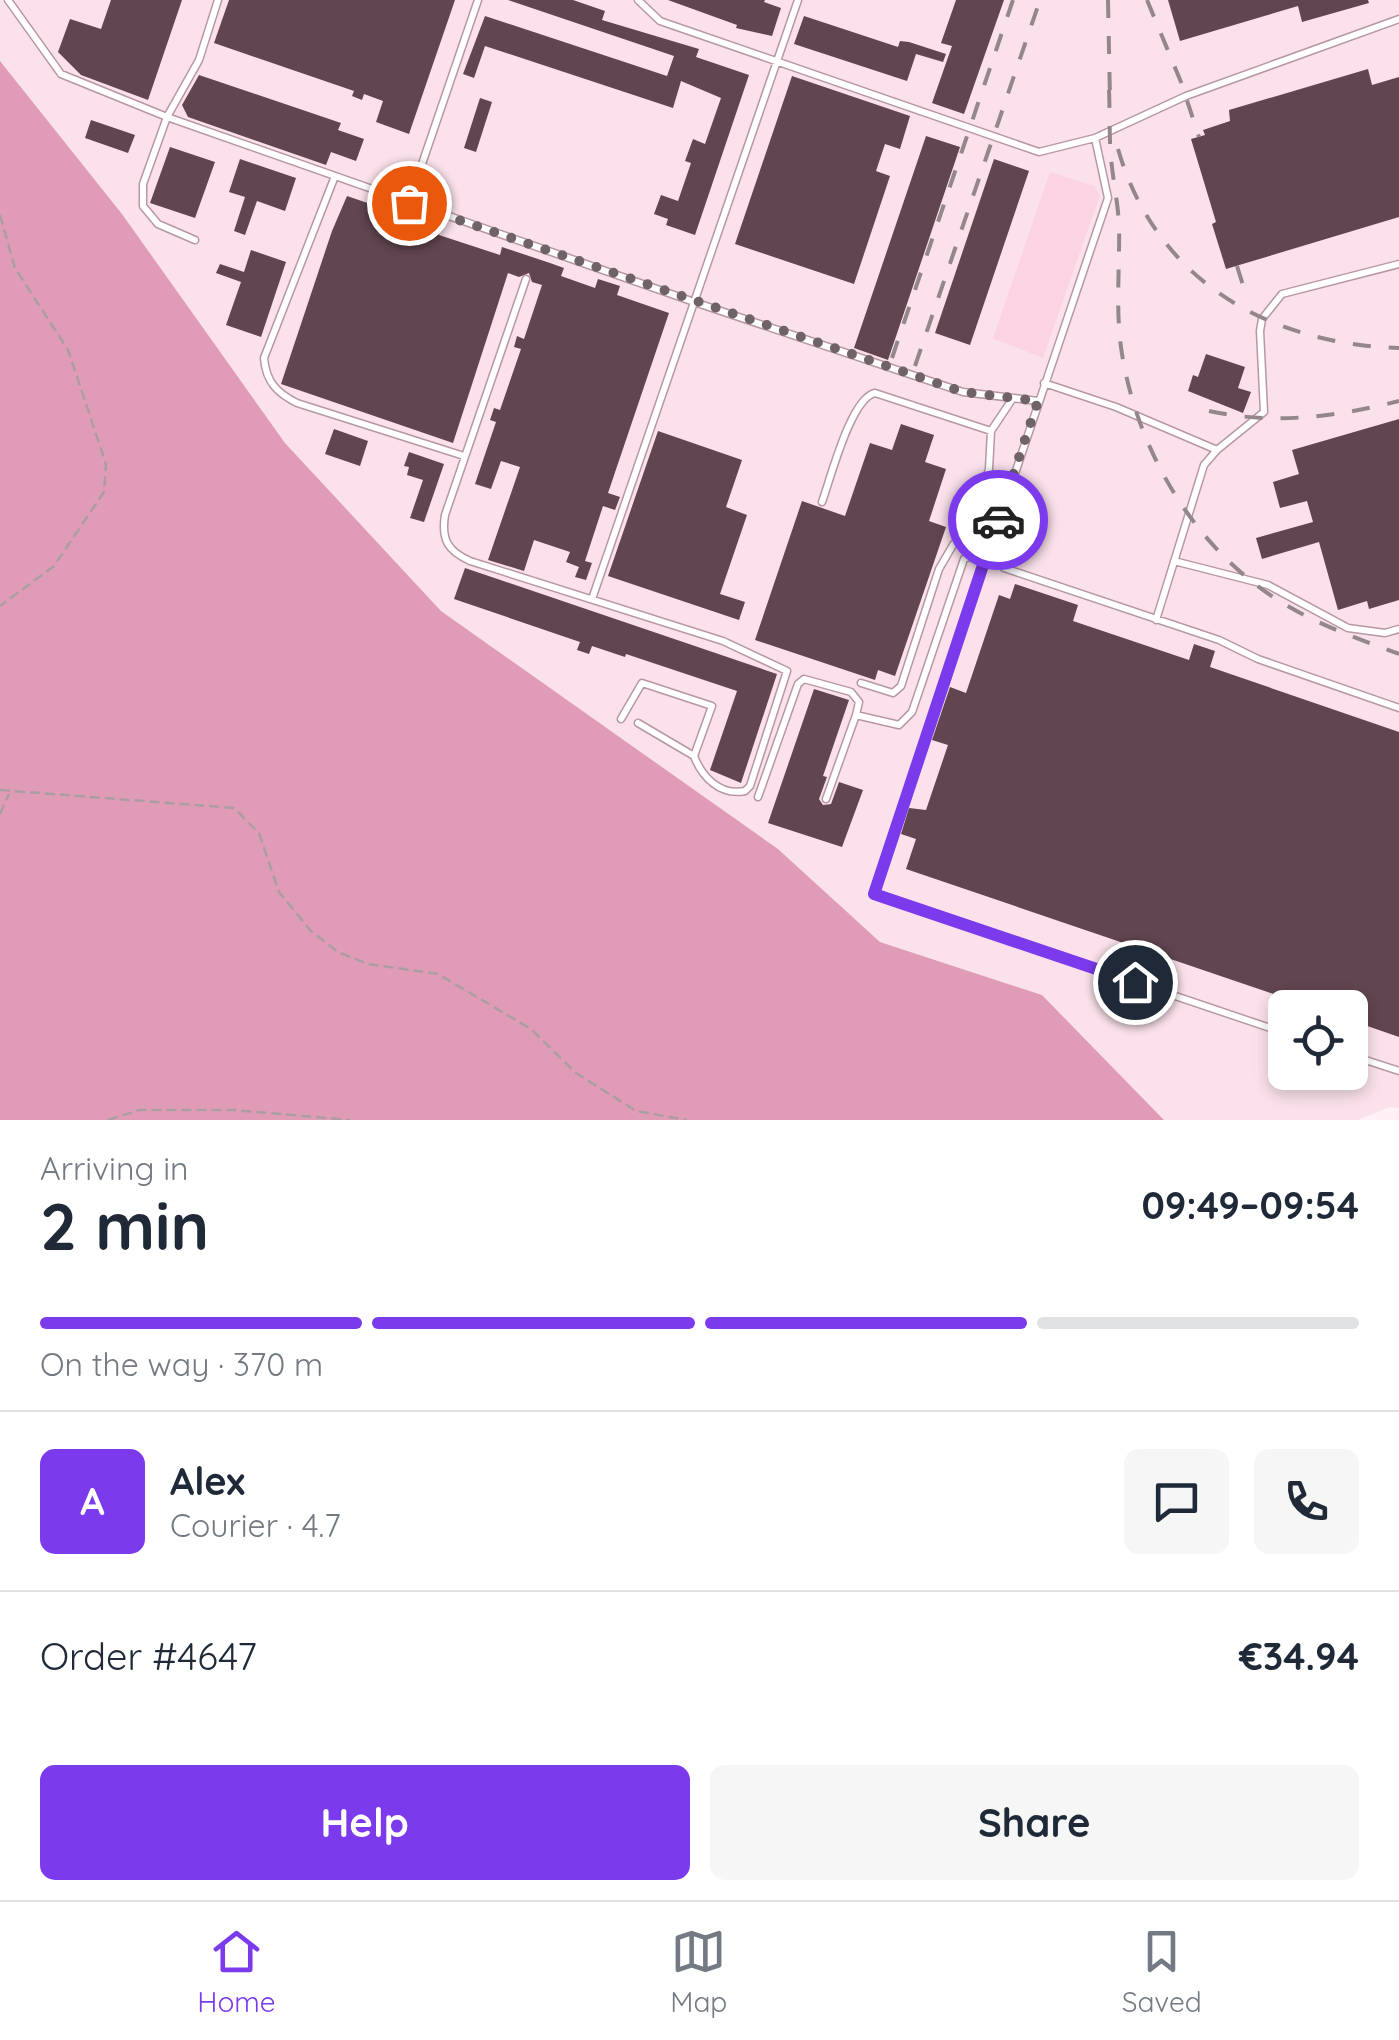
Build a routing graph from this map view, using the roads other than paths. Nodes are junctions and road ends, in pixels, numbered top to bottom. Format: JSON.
{"nodes":[{"id":1,"x":8,"y":0,"type":"edge"},
{"id":2,"x":218,"y":0,"type":"edge"},
{"id":3,"x":478,"y":0,"type":"edge"},
{"id":4,"x":638,"y":0,"type":"edge"},
{"id":5,"x":798,"y":0,"type":"edge"},
{"id":6,"x":1399,"y":19,"type":"edge"},
{"id":7,"x":777,"y":62,"type":"junction"},
{"id":8,"x":167,"y":116,"type":"junction"},
{"id":9,"x":1095,"y":138,"type":"junction"},
{"id":10,"x":336,"y":176,"type":"junction"},
{"id":11,"x":409,"y":203,"type":"junction"},
{"id":12,"x":196,"y":240,"type":"dead end"},
{"id":13,"x":536,"y":247,"type":"junction"},
{"id":14,"x":533,"y":257,"type":"dead end"},
{"id":15,"x":1399,"y":264,"type":"edge"},
{"id":16,"x":526,"y":279,"type":"dead end"},
{"id":17,"x":694,"y":302,"type":"junction"},
{"id":18,"x":1044,"y":383,"type":"junction"},
{"id":19,"x":1013,"y":398,"type":"junction"},
{"id":20,"x":1038,"y":401,"type":"junction"},
{"id":21,"x":991,"y":432,"type":"junction"},
{"id":22,"x":1217,"y":450,"type":"junction"},
{"id":23,"x":464,"y":456,"type":"junction"},
{"id":24,"x":822,"y":502,"type":"dead end"},
{"id":25,"x":988,"y":549,"type":"junction"},
{"id":26,"x":1174,"y":562,"type":"junction"},
{"id":27,"x":1004,"y":568,"type":"dead end"},
{"id":28,"x":592,"y":600,"type":"junction"},
{"id":29,"x":1156,"y":620,"type":"junction"},
{"id":30,"x":1399,"y":629,"type":"edge"},
{"id":31,"x":861,"y":682,"type":"dead end"},
{"id":32,"x":1399,"y":708,"type":"edge"},
{"id":33,"x":856,"y":715,"type":"junction"},
{"id":34,"x":621,"y":718,"type":"dead end"},
{"id":35,"x":638,"y":724,"type":"dead end"},
{"id":36,"x":694,"y":756,"type":"junction"},
{"id":37,"x":758,"y":797,"type":"dead end"},
{"id":38,"x":826,"y":799,"type":"dead end"},
{"id":39,"x":1268,"y":1027,"type":"edge"},
{"id":40,"x":1368,"y":1061,"type":"edge"},
{"id":41,"x":1399,"y":1071,"type":"edge"}],
"edges":[{"from":1,"to":8,"type":"lane"},
{"from":2,"to":8,"type":"lane"},
{"from":3,"to":11,"type":"lane"},
{"from":4,"to":7,"type":"lane"},
{"from":5,"to":7,"type":"lane"},
{"from":6,"to":9,"type":"lane"},
{"from":7,"to":9,"type":"lane"},
{"from":7,"to":17,"type":"lane"},
{"from":8,"to":10,"type":"lane"},
{"from":8,"to":12,"type":"lane"},
{"from":9,"to":18,"type":"lane"},
{"from":10,"to":11,"type":"lane"},
{"from":10,"to":23,"type":"lane"},
{"from":11,"to":13,"type":"lane"},
{"from":13,"to":14,"type":"lane"},
{"from":13,"to":17,"type":"lane"},
{"from":15,"to":22,"type":"lane"},
{"from":16,"to":23,"type":"lane"},
{"from":17,"to":19,"type":"lane"},
{"from":17,"to":28,"type":"lane"},
{"from":18,"to":20,"type":"lane"},
{"from":18,"to":22,"type":"lane"},
{"from":19,"to":20,"type":"lane"},
{"from":19,"to":21,"type":"lane"},
{"from":20,"to":25,"type":"lane"},
{"from":21,"to":24,"type":"lane"},
{"from":21,"to":31,"type":"lane"},
{"from":22,"to":26,"type":"lane"},
{"from":23,"to":28,"type":"lane"},
{"from":25,"to":33,"type":"lane"},
{"from":25,"to":39,"type":"lane"},
{"from":26,"to":29,"type":"lane"},
{"from":26,"to":30,"type":"lane"},
{"from":27,"to":29,"type":"lane"},
{"from":28,"to":36,"type":"lane"},
{"from":29,"to":32,"type":"lane"},
{"from":33,"to":37,"type":"lane"},
{"from":33,"to":38,"type":"lane"},
{"from":34,"to":36,"type":"lane"},
{"from":35,"to":36,"type":"lane"},
{"from":40,"to":41,"type":"lane"}]}
